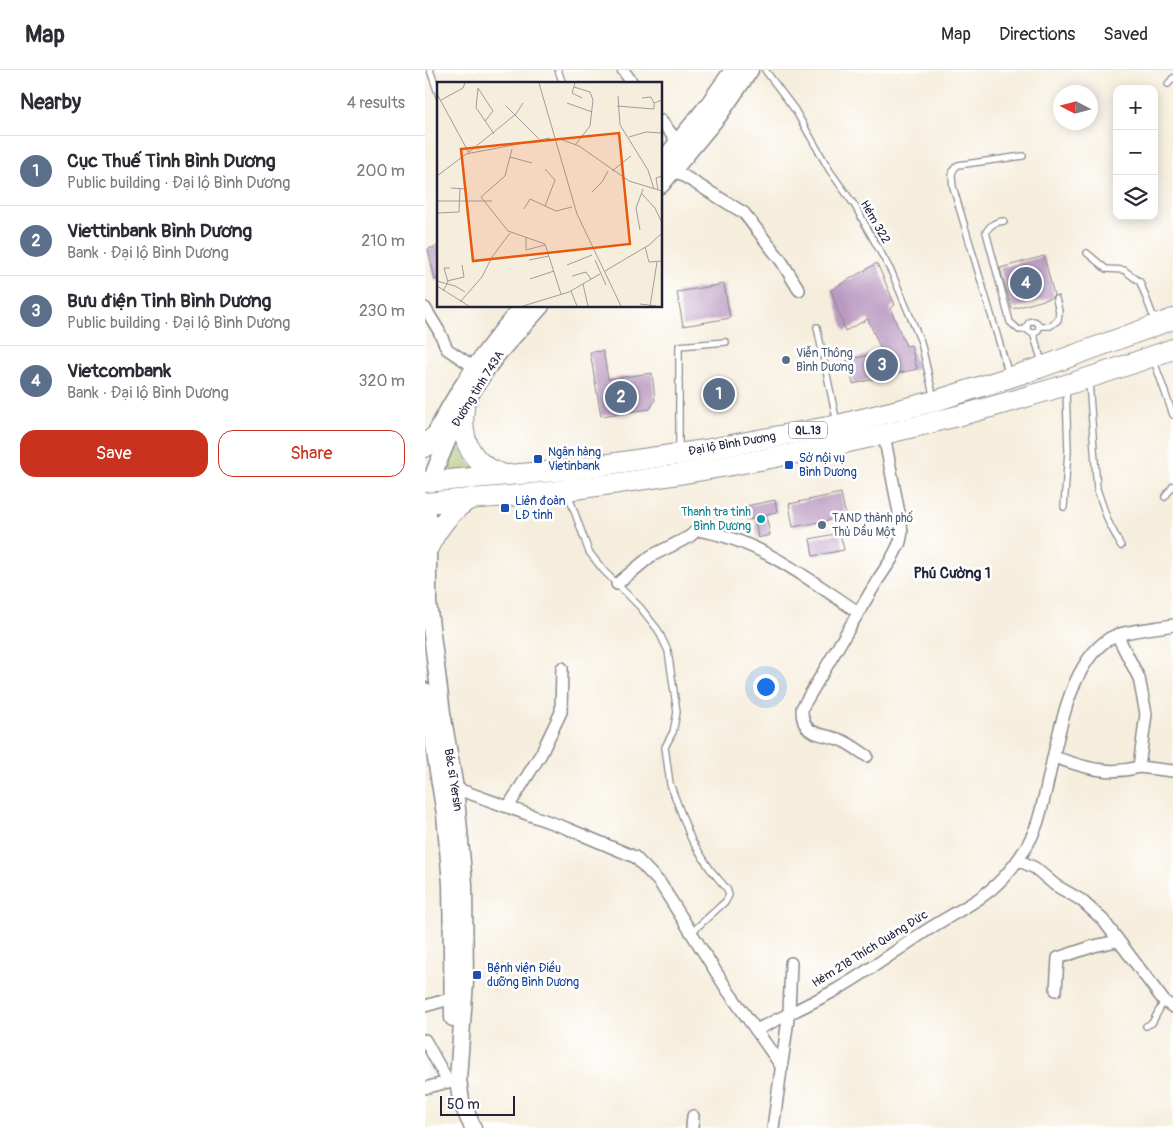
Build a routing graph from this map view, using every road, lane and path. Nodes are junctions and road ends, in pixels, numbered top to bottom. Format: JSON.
{"nodes":[{"id":1,"x":430,"y":70,"type":"edge"},
{"id":2,"x":558,"y":70,"type":"edge"},
{"id":3,"x":623,"y":70,"type":"edge"},
{"id":4,"x":733,"y":70,"type":"edge"},
{"id":5,"x":750,"y":70,"type":"edge"},
{"id":6,"x":765,"y":70,"type":"edge"},
{"id":7,"x":1173,"y":78,"type":"edge"},
{"id":8,"x":562,"y":82,"type":"edge"},
{"id":9,"x":632,"y":82,"type":"edge"},
{"id":10,"x":1168,"y":84,"type":"dead end"},
{"id":11,"x":437,"y":90,"type":"edge"},
{"id":12,"x":663,"y":123,"type":"edge"},
{"id":13,"x":678,"y":142,"type":"junction"},
{"id":14,"x":1023,"y":156,"type":"dead end"},
{"id":15,"x":668,"y":166,"type":"edge"},
{"id":16,"x":663,"y":180,"type":"edge"},
{"id":17,"x":1004,"y":221,"type":"dead end"},
{"id":18,"x":1087,"y":253,"type":"dead end"},
{"id":19,"x":799,"y":290,"type":"dead end"},
{"id":20,"x":1056,"y":299,"type":"dead end"},
{"id":21,"x":425,"y":308,"type":"edge"},
{"id":22,"x":521,"y":308,"type":"edge"},
{"id":23,"x":539,"y":308,"type":"edge"},
{"id":24,"x":1165,"y":322,"type":"edge"},
{"id":25,"x":1039,"y":326,"type":"junction"},
{"id":26,"x":817,"y":327,"type":"dead end"},
{"id":27,"x":1027,"y":329,"type":"junction"},
{"id":28,"x":1033,"y":333,"type":"junction"},
{"id":29,"x":726,"y":342,"type":"dead end"},
{"id":30,"x":1173,"y":349,"type":"edge"},
{"id":31,"x":1153,"y":356,"type":"junction"},
{"id":32,"x":1043,"y":366,"type":"junction"},
{"id":33,"x":474,"y":367,"type":"junction"},
{"id":34,"x":1009,"y":377,"type":"junction"},
{"id":35,"x":1089,"y":377,"type":"junction"},
{"id":36,"x":1066,"y":384,"type":"junction"},
{"id":37,"x":935,"y":401,"type":"junction"},
{"id":38,"x":464,"y":408,"type":"junction"},
{"id":39,"x":879,"y":415,"type":"junction"},
{"id":40,"x":1173,"y":415,"type":"edge"},
{"id":41,"x":838,"y":425,"type":"junction"},
{"id":42,"x":884,"y":435,"type":"junction"},
{"id":43,"x":429,"y":442,"type":"edge"},
{"id":44,"x":680,"y":454,"type":"junction"},
{"id":45,"x":425,"y":456,"type":"edge"},
{"id":46,"x":507,"y":475,"type":"junction"},
{"id":47,"x":428,"y":481,"type":"edge"},
{"id":48,"x":1173,"y":486,"type":"edge"},
{"id":49,"x":566,"y":490,"type":"junction"},
{"id":50,"x":472,"y":498,"type":"junction"},
{"id":51,"x":1165,"y":498,"type":"dead end"},
{"id":52,"x":427,"y":502,"type":"edge"},
{"id":53,"x":1064,"y":507,"type":"dead end"},
{"id":54,"x":1121,"y":546,"type":"dead end"},
{"id":55,"x":428,"y":548,"type":"junction"},
{"id":56,"x":617,"y":584,"type":"junction"},
{"id":57,"x":858,"y":612,"type":"junction"},
{"id":58,"x":1173,"y":625,"type":"edge"},
{"id":59,"x":1117,"y":635,"type":"junction"},
{"id":60,"x":562,"y":668,"type":"dead end"},
{"id":61,"x":425,"y":691,"type":"edge"},
{"id":62,"x":432,"y":715,"type":"edge"},
{"id":63,"x":867,"y":756,"type":"dead end"},
{"id":64,"x":1054,"y":758,"type":"junction"},
{"id":65,"x":1139,"y":767,"type":"junction"},
{"id":66,"x":1173,"y":771,"type":"edge"},
{"id":67,"x":448,"y":788,"type":"junction"},
{"id":68,"x":508,"y":807,"type":"junction"},
{"id":69,"x":1018,"y":860,"type":"junction"},
{"id":70,"x":692,"y":932,"type":"junction"},
{"id":71,"x":1117,"y":942,"type":"junction"},
{"id":72,"x":459,"y":945,"type":"junction"},
{"id":73,"x":791,"y":963,"type":"dead end"},
{"id":74,"x":1055,"y":990,"type":"dead end"},
{"id":75,"x":453,"y":998,"type":"junction"},
{"id":76,"x":1169,"y":1004,"type":"edge"},
{"id":77,"x":425,"y":1006,"type":"edge"},
{"id":78,"x":789,"y":1012,"type":"junction"},
{"id":79,"x":1146,"y":1026,"type":"dead end"},
{"id":80,"x":756,"y":1030,"type":"junction"},
{"id":81,"x":425,"y":1040,"type":"edge"},
{"id":82,"x":458,"y":1059,"type":"junction"},
{"id":83,"x":782,"y":1067,"type":"junction"},
{"id":84,"x":453,"y":1080,"type":"junction"},
{"id":85,"x":425,"y":1088,"type":"edge"},
{"id":86,"x":473,"y":1128,"type":"edge"},
{"id":87,"x":773,"y":1128,"type":"edge"}],
"edges":[{"from":1,"to":11,"type":"lane"},
{"from":2,"to":8,"type":"lane"},
{"from":3,"to":9,"type":"street"},
{"from":4,"to":13,"type":"main road"},
{"from":5,"to":15,"type":"main road"},
{"from":6,"to":37,"type":"lane","name":"Hẻm 322"},
{"from":7,"to":10,"type":"lane"},
{"from":12,"to":13,"type":"street"},
{"from":13,"to":15,"type":"main road"},
{"from":14,"to":34,"type":"lane"},
{"from":15,"to":16,"type":"main road"},
{"from":15,"to":19,"type":"street"},
{"from":17,"to":27,"type":"lane"},
{"from":18,"to":24,"type":"lane"},
{"from":20,"to":25,"type":"lane"},
{"from":21,"to":33,"type":"street"},
{"from":22,"to":33,"type":"main road","name":"Đường tỉnh 743A"},
{"from":23,"to":38,"type":"main road","name":"Đường tỉnh 743A"},
{"from":24,"to":32,"type":"highway","name":"Đại lộ Bình Dương","number":"QL.13"},
{"from":25,"to":27,"type":"lane"},
{"from":25,"to":28,"type":"lane"},
{"from":26,"to":41,"type":"lane"},
{"from":27,"to":28,"type":"lane"},
{"from":28,"to":32,"type":"lane"},
{"from":29,"to":44,"type":"lane"},
{"from":30,"to":31,"type":"highway","name":"Đại lộ Bình Dương","number":"QL.13"},
{"from":31,"to":35,"type":"highway","name":"Đại lộ Bình Dương","number":"QL.13"},
{"from":31,"to":40,"type":"lane"},
{"from":32,"to":34,"type":"highway","name":"Đại lộ Bình Dương","number":"QL.13"},
{"from":33,"to":43,"type":"main road","name":"Đường tỉnh 743A"},
{"from":34,"to":37,"type":"highway","name":"Đại lộ Bình Dương","number":"QL.13"},
{"from":35,"to":36,"type":"highway","name":"Đại lộ Bình Dương","number":"QL.13"},
{"from":35,"to":54,"type":"lane"},
{"from":36,"to":42,"type":"highway","name":"Đại lộ Bình Dương","number":"QL.13"},
{"from":36,"to":53,"type":"lane"},
{"from":37,"to":39,"type":"highway","name":"Đại lộ Bình Dương","number":"QL.13"},
{"from":38,"to":46,"type":"highway"},
{"from":38,"to":47,"type":"main road","name":"Đường tỉnh 743A"},
{"from":39,"to":41,"type":"highway","name":"Đại lộ Bình Dương","number":"QL.13"},
{"from":39,"to":42,"type":"highway"},
{"from":41,"to":44,"type":"highway","name":"Đại lộ Bình Dương","number":"QL.13"},
{"from":42,"to":49,"type":"highway","name":"Đại lộ Bình Dương","number":"QL.13"},
{"from":42,"to":57,"type":"street"},
{"from":43,"to":45,"type":"main road","name":"Đường tỉnh 743A"},
{"from":44,"to":46,"type":"highway","name":"Đại lộ Bình Dương","number":"QL.13"},
{"from":46,"to":47,"type":"highway","name":"Đại lộ Bình Dương","number":"QL.13"},
{"from":47,"to":52,"type":"highway"},
{"from":48,"to":51,"type":"lane"},
{"from":49,"to":50,"type":"highway","name":"Đại lộ Bình Dương","number":"QL.13"},
{"from":49,"to":56,"type":"lane"},
{"from":50,"to":52,"type":"highway","name":"Đại lộ Bình Dương","number":"QL.13"},
{"from":50,"to":55,"type":"highway"},
{"from":52,"to":55,"type":"main road","name":"Bác sĩ Yersin"},
{"from":55,"to":62,"type":"main road","name":"Bác sĩ Yersin"},
{"from":56,"to":57,"type":"street"},
{"from":56,"to":70,"type":"lane"},
{"from":57,"to":63,"type":"street"},
{"from":58,"to":59,"type":"street","name":"Hẻm 218 Thích Quảng Đức"},
{"from":59,"to":64,"type":"street","name":"Hẻm 218 Thích Quảng Đức"},
{"from":59,"to":65,"type":"street"},
{"from":60,"to":68,"type":"street"},
{"from":61,"to":62,"type":"main road","name":"Bác sĩ Yersin"},
{"from":62,"to":67,"type":"main road","name":"Bác sĩ Yersin"},
{"from":64,"to":65,"type":"street"},
{"from":64,"to":69,"type":"street","name":"Hẻm 218 Thích Quảng Đức"},
{"from":65,"to":66,"type":"street"},
{"from":67,"to":68,"type":"street"},
{"from":67,"to":72,"type":"main road","name":"Bác sĩ Yersin"},
{"from":68,"to":70,"type":"street"},
{"from":69,"to":71,"type":"street"},
{"from":69,"to":78,"type":"street","name":"Hẻm 218 Thích Quảng Đức"},
{"from":70,"to":80,"type":"street"},
{"from":71,"to":74,"type":"street"},
{"from":71,"to":76,"type":"street"},
{"from":72,"to":75,"type":"main road","name":"Bác sĩ Yersin"},
{"from":72,"to":82,"type":"main road","name":"Bác sĩ Yersin"},
{"from":73,"to":78,"type":"street"},
{"from":75,"to":77,"type":"street"},
{"from":75,"to":82,"type":"main road","name":"Bác sĩ Yersin"},
{"from":76,"to":79,"type":"lane"},
{"from":78,"to":80,"type":"street","name":"Hẻm 218 Thích Quảng Đức"},
{"from":78,"to":83,"type":"street"},
{"from":80,"to":83,"type":"street"},
{"from":81,"to":84,"type":"street"},
{"from":82,"to":84,"type":"main road","name":"Bác sĩ Yersin"},
{"from":83,"to":87,"type":"street"},
{"from":84,"to":85,"type":"street"},
{"from":84,"to":86,"type":"main road","name":"Bác sĩ Yersin"}]}
